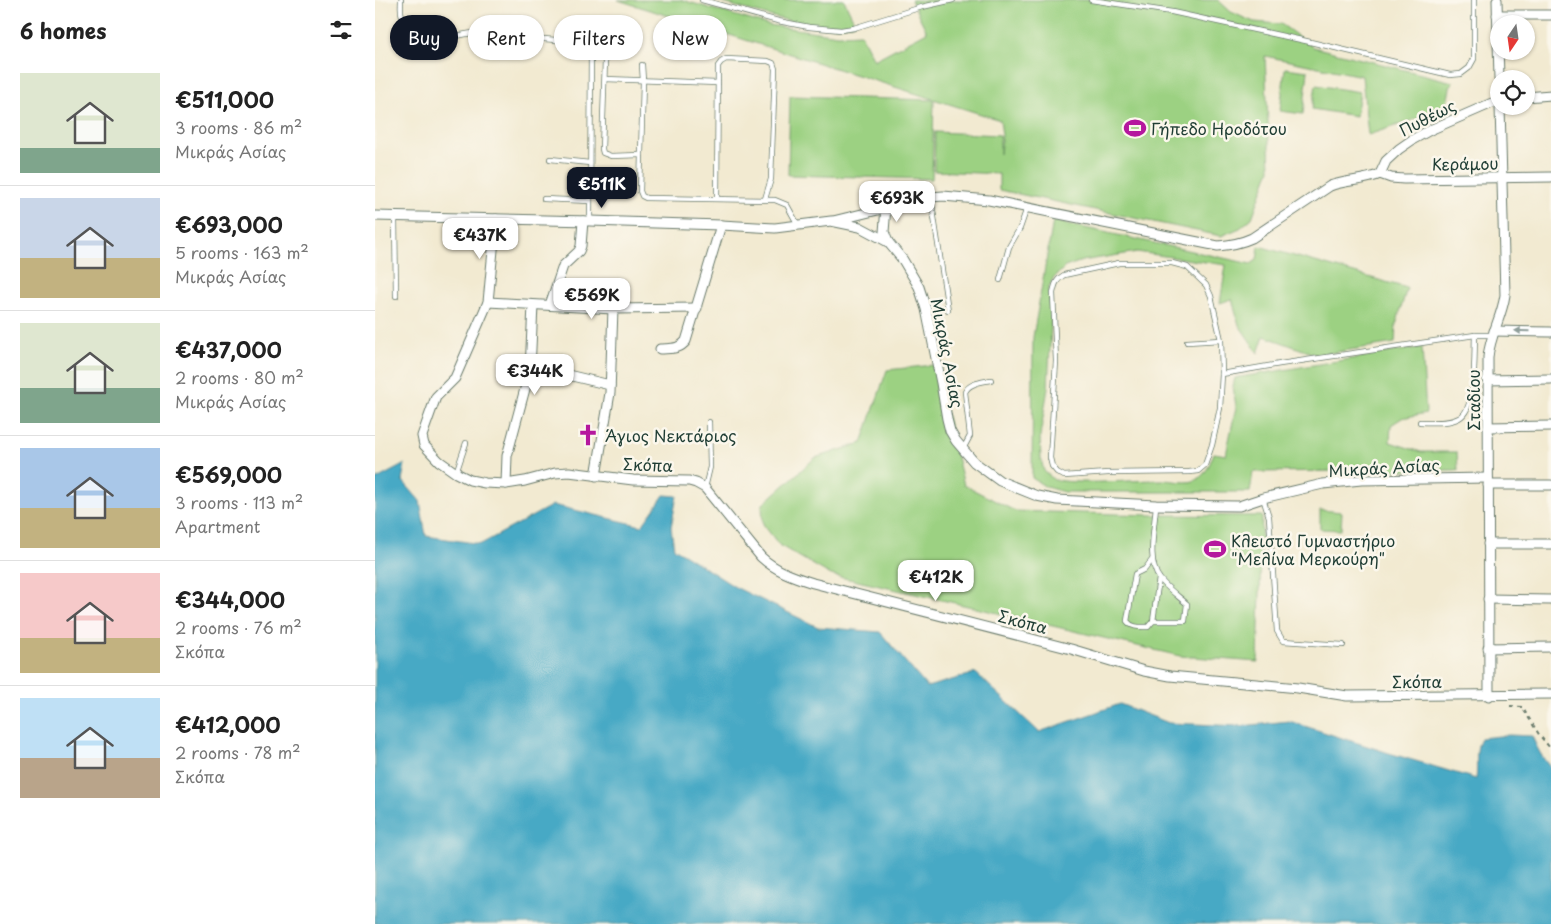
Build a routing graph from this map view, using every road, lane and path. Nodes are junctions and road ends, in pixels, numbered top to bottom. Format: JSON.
{"nodes":[{"id":1,"x":401,"y":0,"type":"edge"},
{"id":2,"x":702,"y":0,"type":"edge"},
{"id":3,"x":953,"y":0,"type":"edge"},
{"id":4,"x":1091,"y":0,"type":"edge"},
{"id":5,"x":1474,"y":0,"type":"edge"},
{"id":6,"x":1497,"y":0,"type":"edge"},
{"id":7,"x":1551,"y":14,"type":"edge"},
{"id":8,"x":1497,"y":15,"type":"joint"},
{"id":9,"x":605,"y":60,"type":"edge"},
{"id":10,"x":642,"y":65,"type":"dead end"},
{"id":11,"x":605,"y":79,"type":"junction"},
{"id":12,"x":643,"y":81,"type":"junction"},
{"id":13,"x":718,"y":83,"type":"junction"},
{"id":14,"x":1551,"y":94,"type":"edge"},
{"id":15,"x":1535,"y":96,"type":"edge"},
{"id":16,"x":1490,"y":104,"type":"edge"},
{"id":17,"x":1500,"y":115,"type":"edge"},
{"id":18,"x":641,"y":154,"type":"junction"},
{"id":19,"x":551,"y":159,"type":"dead end"},
{"id":20,"x":591,"y":163,"type":"junction"},
{"id":21,"x":1381,"y":174,"type":"junction"},
{"id":22,"x":1551,"y":177,"type":"edge"},
{"id":23,"x":1502,"y":178,"type":"junction"},
{"id":24,"x":931,"y":196,"type":"junction"},
{"id":25,"x":717,"y":198,"type":"junction"},
{"id":26,"x":544,"y":199,"type":"dead end"},
{"id":27,"x":765,"y":199,"type":"junction"},
{"id":28,"x":590,"y":201,"type":"junction"},
{"id":29,"x":886,"y":207,"type":"junction"},
{"id":30,"x":1027,"y":208,"type":"junction"},
{"id":31,"x":375,"y":216,"type":"edge"},
{"id":32,"x":395,"y":217,"type":"junction"},
{"id":33,"x":496,"y":219,"type":"junction"},
{"id":34,"x":587,"y":221,"type":"junction"},
{"id":35,"x":831,"y":222,"type":"junction"},
{"id":36,"x":721,"y":225,"type":"junction"},
{"id":37,"x":799,"y":226,"type":"junction"},
{"id":38,"x":888,"y":242,"type":"junction"},
{"id":39,"x":1000,"y":280,"type":"dead end"},
{"id":40,"x":396,"y":296,"type":"dead end"},
{"id":41,"x":488,"y":302,"type":"junction"},
{"id":42,"x":533,"y":305,"type":"junction"},
{"id":43,"x":550,"y":305,"type":"junction"},
{"id":44,"x":697,"y":308,"type":"junction"},
{"id":45,"x":613,"y":309,"type":"junction"},
{"id":46,"x":948,"y":310,"type":"dead end"},
{"id":47,"x":1551,"y":332,"type":"edge"},
{"id":48,"x":1493,"y":333,"type":"junction"},
{"id":49,"x":1475,"y":335,"type":"junction"},
{"id":50,"x":1221,"y":340,"type":"junction"},
{"id":51,"x":1187,"y":342,"type":"dead end"},
{"id":52,"x":660,"y":349,"type":"dead end"},
{"id":53,"x":530,"y":366,"type":"junction"},
{"id":54,"x":1222,"y":374,"type":"junction"},
{"id":55,"x":1551,"y":379,"type":"edge"},
{"id":56,"x":991,"y":380,"type":"dead end"},
{"id":57,"x":1487,"y":380,"type":"junction"},
{"id":58,"x":610,"y":385,"type":"junction"},
{"id":59,"x":709,"y":422,"type":"dead end"},
{"id":60,"x":1419,"y":422,"type":"dead end"},
{"id":61,"x":1551,"y":426,"type":"edge"},
{"id":62,"x":1488,"y":427,"type":"junction"},
{"id":63,"x":465,"y":443,"type":"dead end"},
{"id":64,"x":963,"y":450,"type":"junction"},
{"id":65,"x":456,"y":473,"type":"junction"},
{"id":66,"x":596,"y":476,"type":"junction"},
{"id":67,"x":1488,"y":481,"type":"junction"},
{"id":68,"x":506,"y":484,"type":"junction"},
{"id":69,"x":1551,"y":486,"type":"edge"},
{"id":70,"x":705,"y":488,"type":"junction"},
{"id":71,"x":1263,"y":498,"type":"junction"},
{"id":72,"x":1156,"y":505,"type":"junction"},
{"id":73,"x":1488,"y":544,"type":"junction"},
{"id":74,"x":1551,"y":544,"type":"edge"},
{"id":75,"x":1152,"y":560,"type":"junction"},
{"id":76,"x":1159,"y":578,"type":"junction"},
{"id":77,"x":1488,"y":599,"type":"junction"},
{"id":78,"x":1551,"y":600,"type":"edge"},
{"id":79,"x":1153,"y":621,"type":"junction"},
{"id":80,"x":1343,"y":645,"type":"dead end"},
{"id":81,"x":1551,"y":647,"type":"edge"},
{"id":82,"x":1488,"y":648,"type":"junction"},
{"id":83,"x":1551,"y":694,"type":"edge"},
{"id":84,"x":1489,"y":696,"type":"junction"},
{"id":85,"x":1510,"y":706,"type":"dead end"},
{"id":86,"x":1551,"y":749,"type":"edge"}],
"edges":[{"from":1,"to":20,"type":"lane"},
{"from":2,"to":3,"type":"lane"},
{"from":4,"to":5,"type":"lane"},
{"from":6,"to":8,"type":"street"},
{"from":7,"to":8,"type":"street"},
{"from":9,"to":11,"type":"lane"},
{"from":10,"to":12,"type":"lane"},
{"from":11,"to":12,"type":"lane"},
{"from":11,"to":18,"type":"lane"},
{"from":12,"to":13,"type":"lane"},
{"from":12,"to":18,"type":"lane"},
{"from":13,"to":25,"type":"lane"},
{"from":13,"to":27,"type":"lane"},
{"from":14,"to":15,"type":"street"},
{"from":16,"to":21,"type":"street","name":"Πυθέως"},
{"from":17,"to":23,"type":"street","name":"Σταδίου"},
{"from":18,"to":25,"type":"lane"},
{"from":19,"to":20,"type":"lane"},
{"from":20,"to":28,"type":"lane"},
{"from":21,"to":23,"type":"street","name":"Κεράμου"},
{"from":21,"to":30,"type":"street"},
{"from":22,"to":23,"type":"street","name":"Κεράμου"},
{"from":23,"to":48,"type":"street","name":"Σταδίου"},
{"from":24,"to":29,"type":"street"},
{"from":24,"to":30,"type":"street"},
{"from":24,"to":46,"type":"lane"},
{"from":25,"to":27,"type":"lane"},
{"from":26,"to":28,"type":"lane"},
{"from":27,"to":37,"type":"lane"},
{"from":28,"to":34,"type":"lane"},
{"from":29,"to":35,"type":"street"},
{"from":29,"to":38,"type":"street"},
{"from":30,"to":39,"type":"lane"},
{"from":31,"to":32,"type":"street","name":"Μικράς Ασίας"},
{"from":32,"to":33,"type":"street","name":"Μικράς Ασίας"},
{"from":32,"to":40,"type":"lane"},
{"from":33,"to":34,"type":"street","name":"Μικράς Ασίας"},
{"from":33,"to":41,"type":"street"},
{"from":34,"to":36,"type":"street","name":"Μικράς Ασίας"},
{"from":34,"to":43,"type":"street"},
{"from":35,"to":37,"type":"street","name":"Μικράς Ασίας"},
{"from":35,"to":38,"type":"street","name":"Μικράς Ασίας"},
{"from":36,"to":37,"type":"street","name":"Μικράς Ασίας"},
{"from":36,"to":44,"type":"street"},
{"from":38,"to":64,"type":"street","name":"Μικράς Ασίας"},
{"from":41,"to":42,"type":"street"},
{"from":41,"to":65,"type":"street","name":"Σκόπα"},
{"from":42,"to":43,"type":"street"},
{"from":42,"to":53,"type":"street"},
{"from":43,"to":45,"type":"street"},
{"from":44,"to":45,"type":"street"},
{"from":44,"to":52,"type":"street"},
{"from":45,"to":58,"type":"street"},
{"from":47,"to":48,"type":"street","one_way":true},
{"from":48,"to":49,"type":"lane"},
{"from":48,"to":57,"type":"street","name":"Σταδίου"},
{"from":49,"to":54,"type":"lane"},
{"from":49,"to":60,"type":"lane"},
{"from":50,"to":51,"type":"lane"},
{"from":50,"to":54,"type":"lane"},
{"from":50,"to":54,"type":"lane"},
{"from":53,"to":58,"type":"street"},
{"from":53,"to":68,"type":"street"},
{"from":55,"to":57,"type":"street"},
{"from":56,"to":64,"type":"lane"},
{"from":57,"to":62,"type":"street","name":"Σταδίου"},
{"from":58,"to":66,"type":"street"},
{"from":59,"to":70,"type":"lane"},
{"from":61,"to":62,"type":"street"},
{"from":62,"to":67,"type":"street","name":"Σταδίου"},
{"from":63,"to":65,"type":"lane"},
{"from":64,"to":72,"type":"street","name":"Μικράς Ασίας"},
{"from":65,"to":68,"type":"street","name":"Σκόπα"},
{"from":66,"to":68,"type":"street","name":"Σκόπα"},
{"from":66,"to":70,"type":"street","name":"Σκόπα"},
{"from":67,"to":69,"type":"street","name":"Μικράς Ασίας"},
{"from":67,"to":71,"type":"street","name":"Μικράς Ασίας"},
{"from":67,"to":73,"type":"street","name":"Σταδίου"},
{"from":70,"to":84,"type":"street","name":"Σκόπα"},
{"from":71,"to":72,"type":"street","name":"Μικράς Ασίας"},
{"from":71,"to":80,"type":"lane"},
{"from":72,"to":75,"type":"lane"},
{"from":73,"to":74,"type":"street"},
{"from":73,"to":77,"type":"street","name":"Σταδίου"},
{"from":75,"to":76,"type":"lane"},
{"from":75,"to":79,"type":"lane"},
{"from":76,"to":79,"type":"lane"},
{"from":76,"to":79,"type":"lane"},
{"from":77,"to":78,"type":"street"},
{"from":77,"to":82,"type":"street","name":"Σταδίου"},
{"from":81,"to":82,"type":"street"},
{"from":82,"to":84,"type":"street","name":"Σταδίου"},
{"from":83,"to":84,"type":"street","name":"Σκόπα"},
{"from":85,"to":86,"type":"path"}]}
